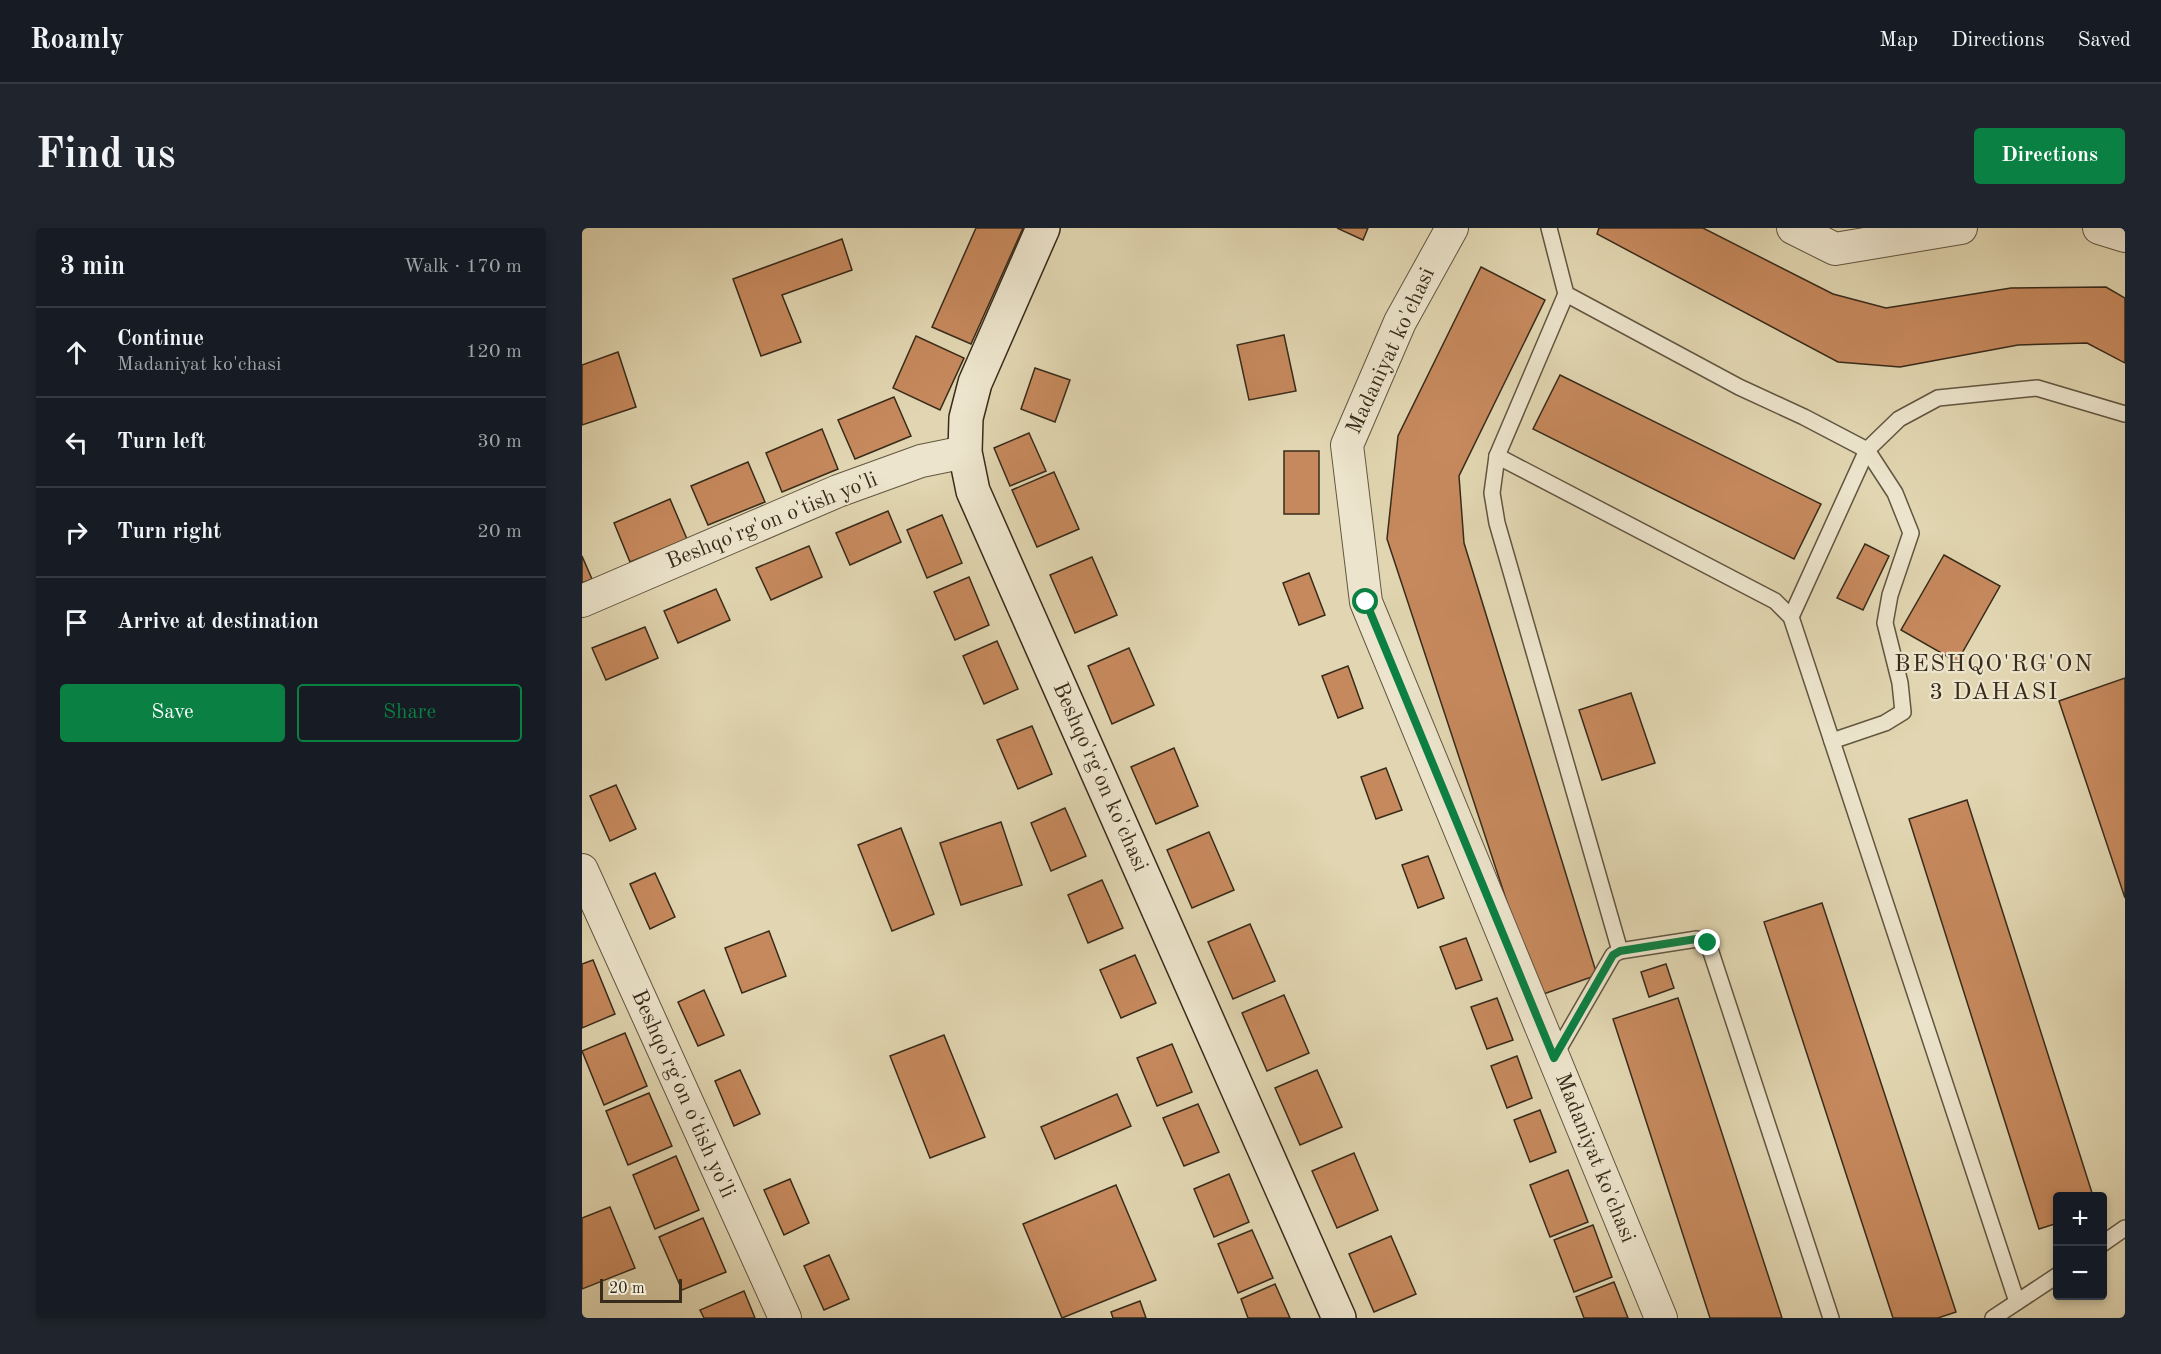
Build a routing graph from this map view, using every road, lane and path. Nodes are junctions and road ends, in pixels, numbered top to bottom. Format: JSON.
{"nodes":[{"id":1,"x":1044,"y":228,"type":"edge"},
{"id":2,"x":1452,"y":228,"type":"edge"},
{"id":3,"x":1549,"y":228,"type":"edge"},
{"id":4,"x":1793,"y":228,"type":"edge"},
{"id":5,"x":1961,"y":228,"type":"edge"},
{"id":6,"x":2099,"y":228,"type":"edge"},
{"id":7,"x":2125,"y":236,"type":"edge"},
{"id":8,"x":1566,"y":294,"type":"junction"},
{"id":9,"x":2125,"y":414,"type":"edge"},
{"id":10,"x":1867,"y":450,"type":"junction"},
{"id":11,"x":965,"y":452,"type":"junction"},
{"id":12,"x":1497,"y":456,"type":"junction"},
{"id":13,"x":582,"y":600,"type":"edge"},
{"id":14,"x":1791,"y":617,"type":"junction"},
{"id":15,"x":1832,"y":741,"type":"junction"},
{"id":16,"x":582,"y":870,"type":"edge"},
{"id":17,"x":1620,"y":951,"type":"junction"},
{"id":18,"x":1554,"y":1058,"type":"junction"},
{"id":19,"x":2125,"y":1228,"type":"edge"},
{"id":20,"x":2107,"y":1241,"type":"edge"},
{"id":21,"x":2053,"y":1278,"type":"edge"},
{"id":22,"x":2017,"y":1302,"type":"junction"},
{"id":23,"x":785,"y":1318,"type":"edge"},
{"id":24,"x":1339,"y":1318,"type":"edge"},
{"id":25,"x":1661,"y":1318,"type":"edge"},
{"id":26,"x":1832,"y":1318,"type":"edge"},
{"id":27,"x":1993,"y":1318,"type":"edge"}],
"edges":[{"from":1,"to":11,"type":"main road","name":"Beshqo'rg'on ko'chasi"},
{"from":2,"to":18,"type":"street","name":"Madaniyat ko'chasi"},
{"from":3,"to":8,"type":"lane"},
{"from":4,"to":5,"type":"street"},
{"from":6,"to":7,"type":"street"},
{"from":8,"to":10,"type":"lane"},
{"from":8,"to":12,"type":"lane"},
{"from":9,"to":10,"type":"lane"},
{"from":10,"to":14,"type":"lane"},
{"from":10,"to":15,"type":"lane"},
{"from":11,"to":13,"type":"street","name":"Beshqo'rg'on o'tish yo'li"},
{"from":11,"to":24,"type":"main road","name":"Beshqo'rg'on ko'chasi"},
{"from":12,"to":14,"type":"lane"},
{"from":12,"to":17,"type":"lane"},
{"from":14,"to":15,"type":"lane"},
{"from":15,"to":22,"type":"lane"},
{"from":16,"to":23,"type":"street","name":"Beshqo'rg'on o'tish yo'li"},
{"from":17,"to":18,"type":"lane"},
{"from":17,"to":26,"type":"lane"},
{"from":18,"to":25,"type":"street","name":"Madaniyat ko'chasi"},
{"from":19,"to":20,"type":"lane"},
{"from":21,"to":22,"type":"lane"},
{"from":22,"to":27,"type":"lane"}]}
